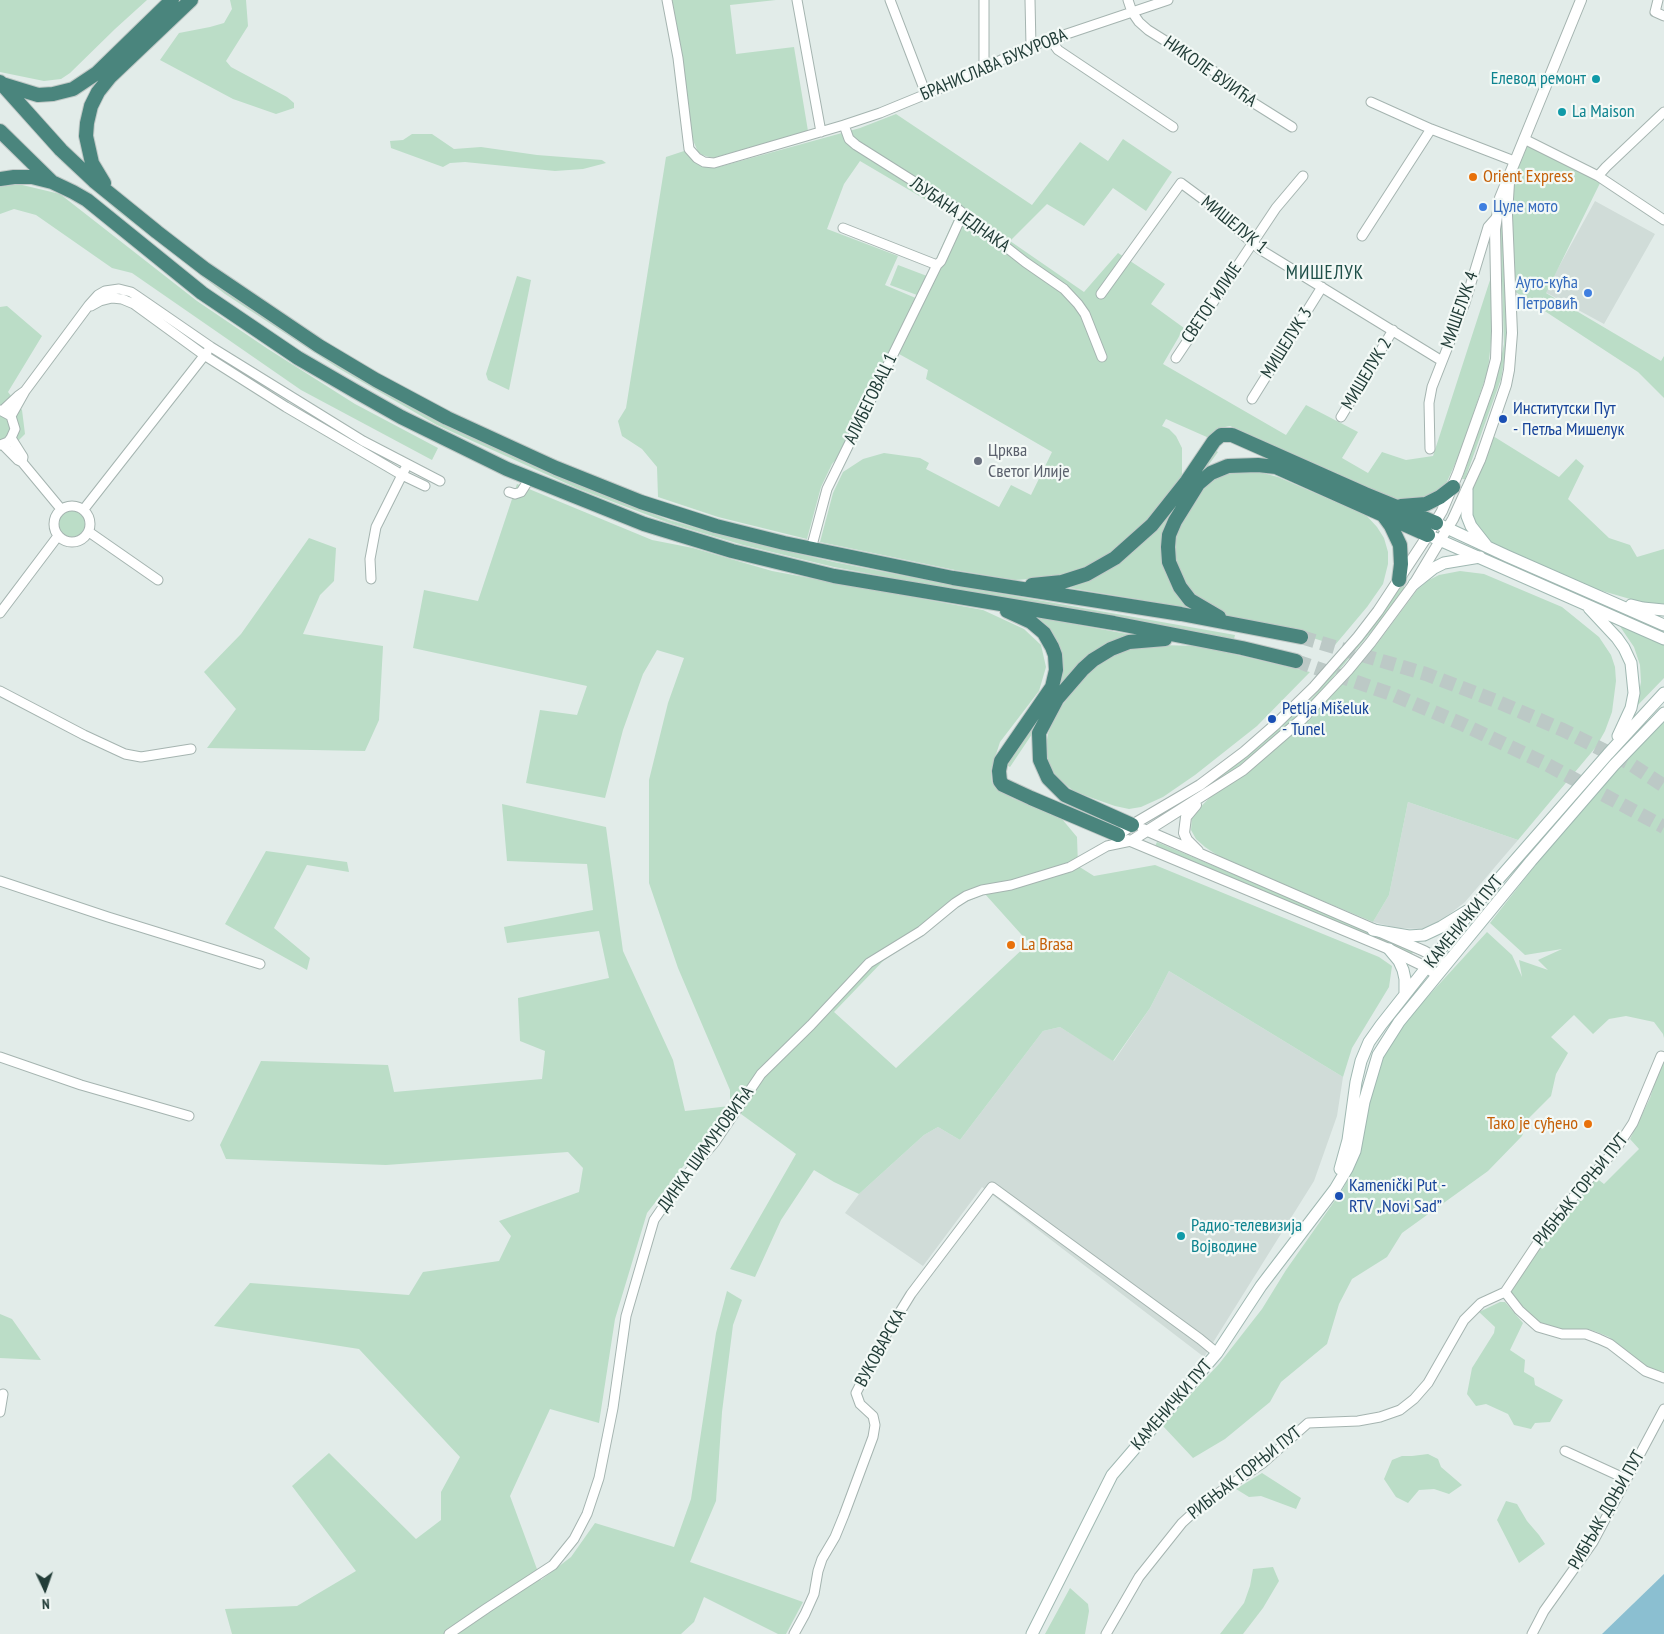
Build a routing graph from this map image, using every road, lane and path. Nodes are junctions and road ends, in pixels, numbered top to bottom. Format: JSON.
{"nodes":[{"id":1,"x":172,"y":0,"type":"edge"},
{"id":2,"x":191,"y":0,"type":"edge"},
{"id":3,"x":667,"y":0,"type":"edge"},
{"id":4,"x":797,"y":0,"type":"edge"},
{"id":5,"x":890,"y":0,"type":"edge"},
{"id":6,"x":984,"y":0,"type":"edge"},
{"id":7,"x":1030,"y":0,"type":"edge"},
{"id":8,"x":1128,"y":0,"type":"edge"},
{"id":9,"x":1168,"y":0,"type":"edge"},
{"id":10,"x":1581,"y":0,"type":"edge"},
{"id":11,"x":1658,"y":0,"type":"edge"},
{"id":12,"x":1132,"y":12,"type":"junction"},
{"id":13,"x":1664,"y":16,"type":"edge"},
{"id":14,"x":1050,"y":39,"type":"junction"},
{"id":15,"x":1031,"y":46,"type":"junction"},
{"id":16,"x":984,"y":69,"type":"junction"},
{"id":17,"x":1,"y":83,"type":"edge"},
{"id":18,"x":926,"y":94,"type":"junction"},
{"id":19,"x":1371,"y":102,"type":"dead end"},
{"id":20,"x":1664,"y":112,"type":"edge"},
{"id":21,"x":844,"y":125,"type":"junction"},
{"id":22,"x":1173,"y":127,"type":"dead end"},
{"id":23,"x":1292,"y":127,"type":"dead end"},
{"id":24,"x":1431,"y":129,"type":"junction"},
{"id":25,"x":0,"y":131,"type":"edge"},
{"id":26,"x":821,"y":132,"type":"junction"},
{"id":27,"x":1524,"y":139,"type":"junction"},
{"id":28,"x":1514,"y":161,"type":"junction"},
{"id":29,"x":1510,"y":175,"type":"junction"},
{"id":30,"x":1303,"y":176,"type":"dead end"},
{"id":31,"x":1598,"y":176,"type":"junction"},
{"id":32,"x":0,"y":179,"type":"edge"},
{"id":33,"x":52,"y":182,"type":"junction"},
{"id":34,"x":115,"y":198,"type":"junction"},
{"id":35,"x":963,"y":213,"type":"junction"},
{"id":36,"x":1496,"y":218,"type":"junction"},
{"id":37,"x":1664,"y":220,"type":"edge"},
{"id":38,"x":843,"y":228,"type":"dead end"},
{"id":39,"x":1362,"y":236,"type":"dead end"},
{"id":40,"x":1252,"y":243,"type":"junction"},
{"id":41,"x":937,"y":265,"type":"junction"},
{"id":42,"x":1322,"y":287,"type":"junction"},
{"id":43,"x":1101,"y":294,"type":"dead end"},
{"id":44,"x":87,"y":308,"type":"junction"},
{"id":45,"x":1393,"y":330,"type":"junction"},
{"id":46,"x":211,"y":347,"type":"junction"},
{"id":47,"x":204,"y":355,"type":"junction"},
{"id":48,"x":1102,"y":356,"type":"dead end"},
{"id":49,"x":1176,"y":358,"type":"dead end"},
{"id":50,"x":1442,"y":361,"type":"junction"},
{"id":51,"x":25,"y":391,"type":"junction"},
{"id":52,"x":1252,"y":399,"type":"dead end"},
{"id":53,"x":1,"y":410,"type":"edge"},
{"id":54,"x":11,"y":416,"type":"junction"},
{"id":55,"x":1341,"y":418,"type":"dead end"},
{"id":56,"x":11,"y":438,"type":"junction"},
{"id":57,"x":2,"y":445,"type":"edge"},
{"id":58,"x":1430,"y":449,"type":"dead end"},
{"id":59,"x":22,"y":462,"type":"junction"},
{"id":60,"x":407,"y":465,"type":"junction"},
{"id":61,"x":402,"y":474,"type":"junction"},
{"id":62,"x":530,"y":478,"type":"junction"},
{"id":63,"x":440,"y":481,"type":"dead end"},
{"id":64,"x":425,"y":486,"type":"dead end"},
{"id":65,"x":1453,"y":487,"type":"junction"},
{"id":66,"x":1467,"y":490,"type":"junction"},
{"id":67,"x":509,"y":492,"type":"dead end"},
{"id":68,"x":61,"y":509,"type":"junction"},
{"id":69,"x":84,"y":509,"type":"junction"},
{"id":70,"x":1388,"y":510,"type":"junction"},
{"id":71,"x":1442,"y":525,"type":"junction"},
{"id":72,"x":89,"y":532,"type":"junction"},
{"id":73,"x":58,"y":536,"type":"junction"},
{"id":74,"x":1434,"y":538,"type":"junction"},
{"id":75,"x":804,"y":548,"type":"junction"},
{"id":76,"x":1489,"y":548,"type":"junction"},
{"id":77,"x":1480,"y":557,"type":"junction"},
{"id":78,"x":371,"y":579,"type":"dead end"},
{"id":79,"x":158,"y":580,"type":"dead end"},
{"id":80,"x":1398,"y":580,"type":"junction"},
{"id":81,"x":1414,"y":584,"type":"junction"},
{"id":82,"x":996,"y":585,"type":"junction"},
{"id":83,"x":1586,"y":591,"type":"junction"},
{"id":84,"x":971,"y":600,"type":"junction"},
{"id":85,"x":1584,"y":603,"type":"junction"},
{"id":86,"x":1664,"y":610,"type":"edge"},
{"id":87,"x":0,"y":614,"type":"edge"},
{"id":88,"x":1246,"y":626,"type":"junction"},
{"id":89,"x":1664,"y":626,"type":"edge"},
{"id":90,"x":1301,"y":637,"type":"tunnel mouth"},
{"id":91,"x":1664,"y":639,"type":"edge"},
{"id":92,"x":1198,"y":640,"type":"junction"},
{"id":93,"x":1296,"y":661,"type":"tunnel mouth"},
{"id":94,"x":0,"y":691,"type":"edge"},
{"id":95,"x":1664,"y":693,"type":"edge"},
{"id":96,"x":1664,"y":713,"type":"edge"},
{"id":97,"x":191,"y":749,"type":"dead end"},
{"id":98,"x":1608,"y":754,"type":"junction"},
{"id":99,"x":1206,"y":794,"type":"junction"},
{"id":100,"x":1132,"y":825,"type":"junction"},
{"id":101,"x":1148,"y":831,"type":"junction"},
{"id":102,"x":1118,"y":835,"type":"junction"},
{"id":103,"x":1131,"y":841,"type":"junction"},
{"id":104,"x":1108,"y":846,"type":"junction"},
{"id":105,"x":1205,"y":857,"type":"junction"},
{"id":106,"x":0,"y":880,"type":"edge"},
{"id":107,"x":1475,"y":906,"type":"junction"},
{"id":108,"x":1374,"y":930,"type":"junction"},
{"id":109,"x":1389,"y":949,"type":"junction"},
{"id":110,"x":1435,"y":956,"type":"junction"},
{"id":111,"x":260,"y":964,"type":"dead end"},
{"id":112,"x":1446,"y":964,"type":"junction"},
{"id":113,"x":1426,"y":967,"type":"junction"},
{"id":114,"x":1437,"y":975,"type":"junction"},
{"id":115,"x":1405,"y":994,"type":"junction"},
{"id":116,"x":0,"y":1056,"type":"edge"},
{"id":117,"x":1662,"y":1057,"type":"edge"},
{"id":118,"x":189,"y":1116,"type":"dead end"},
{"id":119,"x":1334,"y":1189,"type":"junction"},
{"id":120,"x":1505,"y":1292,"type":"junction"},
{"id":121,"x":1217,"y":1353,"type":"junction"},
{"id":122,"x":1664,"y":1378,"type":"edge"},
{"id":123,"x":3,"y":1394,"type":"dead end"},
{"id":124,"x":1664,"y":1409,"type":"edge"},
{"id":125,"x":0,"y":1412,"type":"edge"},
{"id":126,"x":1565,"y":1451,"type":"dead end"},
{"id":127,"x":1626,"y":1479,"type":"junction"},
{"id":128,"x":449,"y":1634,"type":"edge"},
{"id":129,"x":794,"y":1634,"type":"edge"},
{"id":130,"x":1032,"y":1634,"type":"edge"},
{"id":131,"x":1106,"y":1634,"type":"edge"},
{"id":132,"x":1532,"y":1634,"type":"edge"}],
"edges":[{"from":1,"to":17,"type":"highway"},
{"from":2,"to":34,"type":"highway"},
{"from":3,"to":26,"type":"street","name":"БРАНИСЛАВА БУКУРОВА"},
{"from":4,"to":26,"type":"street"},
{"from":5,"to":18,"type":"street"},
{"from":6,"to":16,"type":"street"},
{"from":7,"to":15,"type":"street"},
{"from":8,"to":12,"type":"street"},
{"from":9,"to":12,"type":"street","name":"БРАНИСЛАВА БУКУРОВА"},
{"from":10,"to":27,"type":"street"},
{"from":11,"to":13,"type":"street"},
{"from":12,"to":14,"type":"street","name":"БРАНИСЛАВА БУКУРОВА"},
{"from":12,"to":23,"type":"street","name":"НИКОЛЕ ВУЈИЋА"},
{"from":14,"to":15,"type":"street","name":"БРАНИСЛАВА БУКУРОВА"},
{"from":14,"to":22,"type":"street"},
{"from":15,"to":16,"type":"street","name":"БРАНИСЛАВА БУКУРОВА"},
{"from":16,"to":18,"type":"street","name":"БРАНИСЛАВА БУКУРОВА"},
{"from":17,"to":34,"type":"highway"},
{"from":18,"to":21,"type":"street","name":"БРАНИСЛАВА БУКУРОВА"},
{"from":19,"to":24,"type":"street"},
{"from":20,"to":31,"type":"street"},
{"from":21,"to":26,"type":"street","name":"БРАНИСЛАВА БУКУРОВА"},
{"from":21,"to":35,"type":"street","name":"ЉУБАНА ЈЕДНАКА"},
{"from":24,"to":28,"type":"street"},
{"from":24,"to":39,"type":"street"},
{"from":25,"to":33,"type":"highway"},
{"from":27,"to":28,"type":"street"},
{"from":27,"to":31,"type":"street"},
{"from":28,"to":29,"type":"street"},
{"from":29,"to":36,"type":"street","name":"МИШЕЛУК 4"},
{"from":29,"to":66,"type":"street"},
{"from":30,"to":40,"type":"street","name":"СВЕТОГ ИЛИЈЕ"},
{"from":31,"to":37,"type":"street"},
{"from":32,"to":33,"type":"highway"},
{"from":33,"to":62,"type":"highway"},
{"from":34,"to":75,"type":"highway"},
{"from":35,"to":41,"type":"street","name":"АЛИБЕГОВАЦ 1"},
{"from":35,"to":48,"type":"street","name":"ЉУБАНА ЈЕДНАКА"},
{"from":36,"to":50,"type":"street","name":"МИШЕЛУК 4"},
{"from":36,"to":65,"type":"street"},
{"from":38,"to":41,"type":"street"},
{"from":40,"to":42,"type":"street","name":"МИШЕЛУК 1"},
{"from":40,"to":43,"type":"street","name":"МИШЕЛУК 1"},
{"from":40,"to":49,"type":"street","name":"СВЕТОГ ИЛИЈЕ"},
{"from":41,"to":75,"type":"street","name":"АЛИБЕГОВАЦ 1"},
{"from":42,"to":45,"type":"street","name":"МИШЕЛУК 1"},
{"from":42,"to":52,"type":"street","name":"МИШЕЛУК 3"},
{"from":44,"to":46,"type":"street"},
{"from":44,"to":47,"type":"street"},
{"from":44,"to":51,"type":"street"},
{"from":45,"to":50,"type":"street","name":"МИШЕЛУК 1"},
{"from":45,"to":55,"type":"street","name":"МИШЕЛУК 2"},
{"from":46,"to":47,"type":"street"},
{"from":46,"to":60,"type":"street"},
{"from":47,"to":61,"type":"street"},
{"from":47,"to":69,"type":"street"},
{"from":50,"to":58,"type":"street","name":"МИШЕЛУК 4"},
{"from":51,"to":53,"type":"street"},
{"from":51,"to":54,"type":"street"},
{"from":53,"to":54,"type":"street"},
{"from":54,"to":56,"type":"street"},
{"from":56,"to":57,"type":"street"},
{"from":56,"to":59,"type":"street"},
{"from":57,"to":59,"type":"street"},
{"from":59,"to":68,"type":"street"},
{"from":60,"to":61,"type":"street"},
{"from":60,"to":63,"type":"street"},
{"from":61,"to":64,"type":"street"},
{"from":61,"to":78,"type":"street"},
{"from":62,"to":67,"type":"street"},
{"from":62,"to":84,"type":"highway"},
{"from":65,"to":70,"type":"highway"},
{"from":65,"to":71,"type":"street"},
{"from":66,"to":71,"type":"street"},
{"from":66,"to":76,"type":"main road"},
{"from":68,"to":69,"type":"street"},
{"from":68,"to":73,"type":"street"},
{"from":69,"to":72,"type":"street"},
{"from":70,"to":71,"type":"highway"},
{"from":70,"to":74,"type":"highway"},
{"from":70,"to":80,"type":"highway"},
{"from":70,"to":82,"type":"highway"},
{"from":70,"to":88,"type":"highway"},
{"from":71,"to":74,"type":"street"},
{"from":71,"to":76,"type":"main road"},
{"from":72,"to":73,"type":"street"},
{"from":72,"to":79,"type":"street"},
{"from":73,"to":87,"type":"street"},
{"from":74,"to":77,"type":"main road"},
{"from":74,"to":80,"type":"street"},
{"from":74,"to":81,"type":"street"},
{"from":75,"to":82,"type":"highway"},
{"from":76,"to":83,"type":"main road"},
{"from":77,"to":81,"type":"main road"},
{"from":77,"to":85,"type":"main road"},
{"from":80,"to":100,"type":"street"},
{"from":81,"to":99,"type":"street"},
{"from":82,"to":88,"type":"highway"},
{"from":83,"to":86,"type":"main road"},
{"from":83,"to":89,"type":"main road"},
{"from":84,"to":92,"type":"highway"},
{"from":84,"to":102,"type":"highway"},
{"from":85,"to":91,"type":"main road"},
{"from":85,"to":98,"type":"main road"},
{"from":88,"to":90,"type":"highway"},
{"from":92,"to":93,"type":"highway"},
{"from":92,"to":100,"type":"highway"},
{"from":94,"to":97,"type":"street"},
{"from":95,"to":98,"type":"main road","name":"КАМЕНИЧКИ ПУТ"},
{"from":96,"to":112,"type":"main road","name":"КАМЕНИЧКИ ПУТ"},
{"from":98,"to":107,"type":"main road","name":"КАМЕНИЧКИ ПУТ"},
{"from":99,"to":101,"type":"street"},
{"from":99,"to":105,"type":"street"},
{"from":100,"to":101,"type":"street"},
{"from":100,"to":102,"type":"street"},
{"from":101,"to":103,"type":"street"},
{"from":101,"to":105,"type":"street"},
{"from":102,"to":103,"type":"street"},
{"from":102,"to":104,"type":"street","name":"ДИНКА ШИМУНОВИЋА"},
{"from":103,"to":104,"type":"street","name":"ДИНКА ШИМУНОВИЋА"},
{"from":103,"to":109,"type":"street"},
{"from":104,"to":128,"type":"street","name":"ДИНКА ШИМУНОВИЋА"},
{"from":105,"to":108,"type":"street"},
{"from":106,"to":111,"type":"street"},
{"from":107,"to":108,"type":"main road"},
{"from":107,"to":110,"type":"main road","name":"КАМЕНИЧКИ ПУТ"},
{"from":108,"to":110,"type":"street"},
{"from":109,"to":113,"type":"street"},
{"from":109,"to":115,"type":"main road"},
{"from":110,"to":112,"type":"street"},
{"from":110,"to":113,"type":"main road","name":"КАМЕНИЧКИ ПУТ"},
{"from":112,"to":114,"type":"main road","name":"КАМЕНИЧКИ ПУТ"},
{"from":113,"to":114,"type":"street"},
{"from":113,"to":115,"type":"main road","name":"КАМЕНИЧКИ ПУТ"},
{"from":114,"to":119,"type":"main road","name":"КАМЕНИЧКИ ПУТ"},
{"from":115,"to":119,"type":"main road","name":"КАМЕНИЧКИ ПУТ"},
{"from":116,"to":118,"type":"street"},
{"from":117,"to":120,"type":"street","name":"РИБЊАК ГОРЊИ ПУТ"},
{"from":119,"to":121,"type":"main road","name":"КАМЕНИЧКИ ПУТ"},
{"from":120,"to":122,"type":"street"},
{"from":120,"to":131,"type":"street","name":"РИБЊАК ГОРЊИ ПУТ"},
{"from":121,"to":129,"type":"street","name":"ВУКОВАРСКА"},
{"from":121,"to":130,"type":"main road","name":"КАМЕНИЧКИ ПУТ"},
{"from":123,"to":125,"type":"street"},
{"from":124,"to":127,"type":"street","name":"РИБЊАК ДОЊИ ПУТ"},
{"from":126,"to":127,"type":"street"},
{"from":127,"to":132,"type":"street","name":"РИБЊАК ДОЊИ ПУТ"}]}
